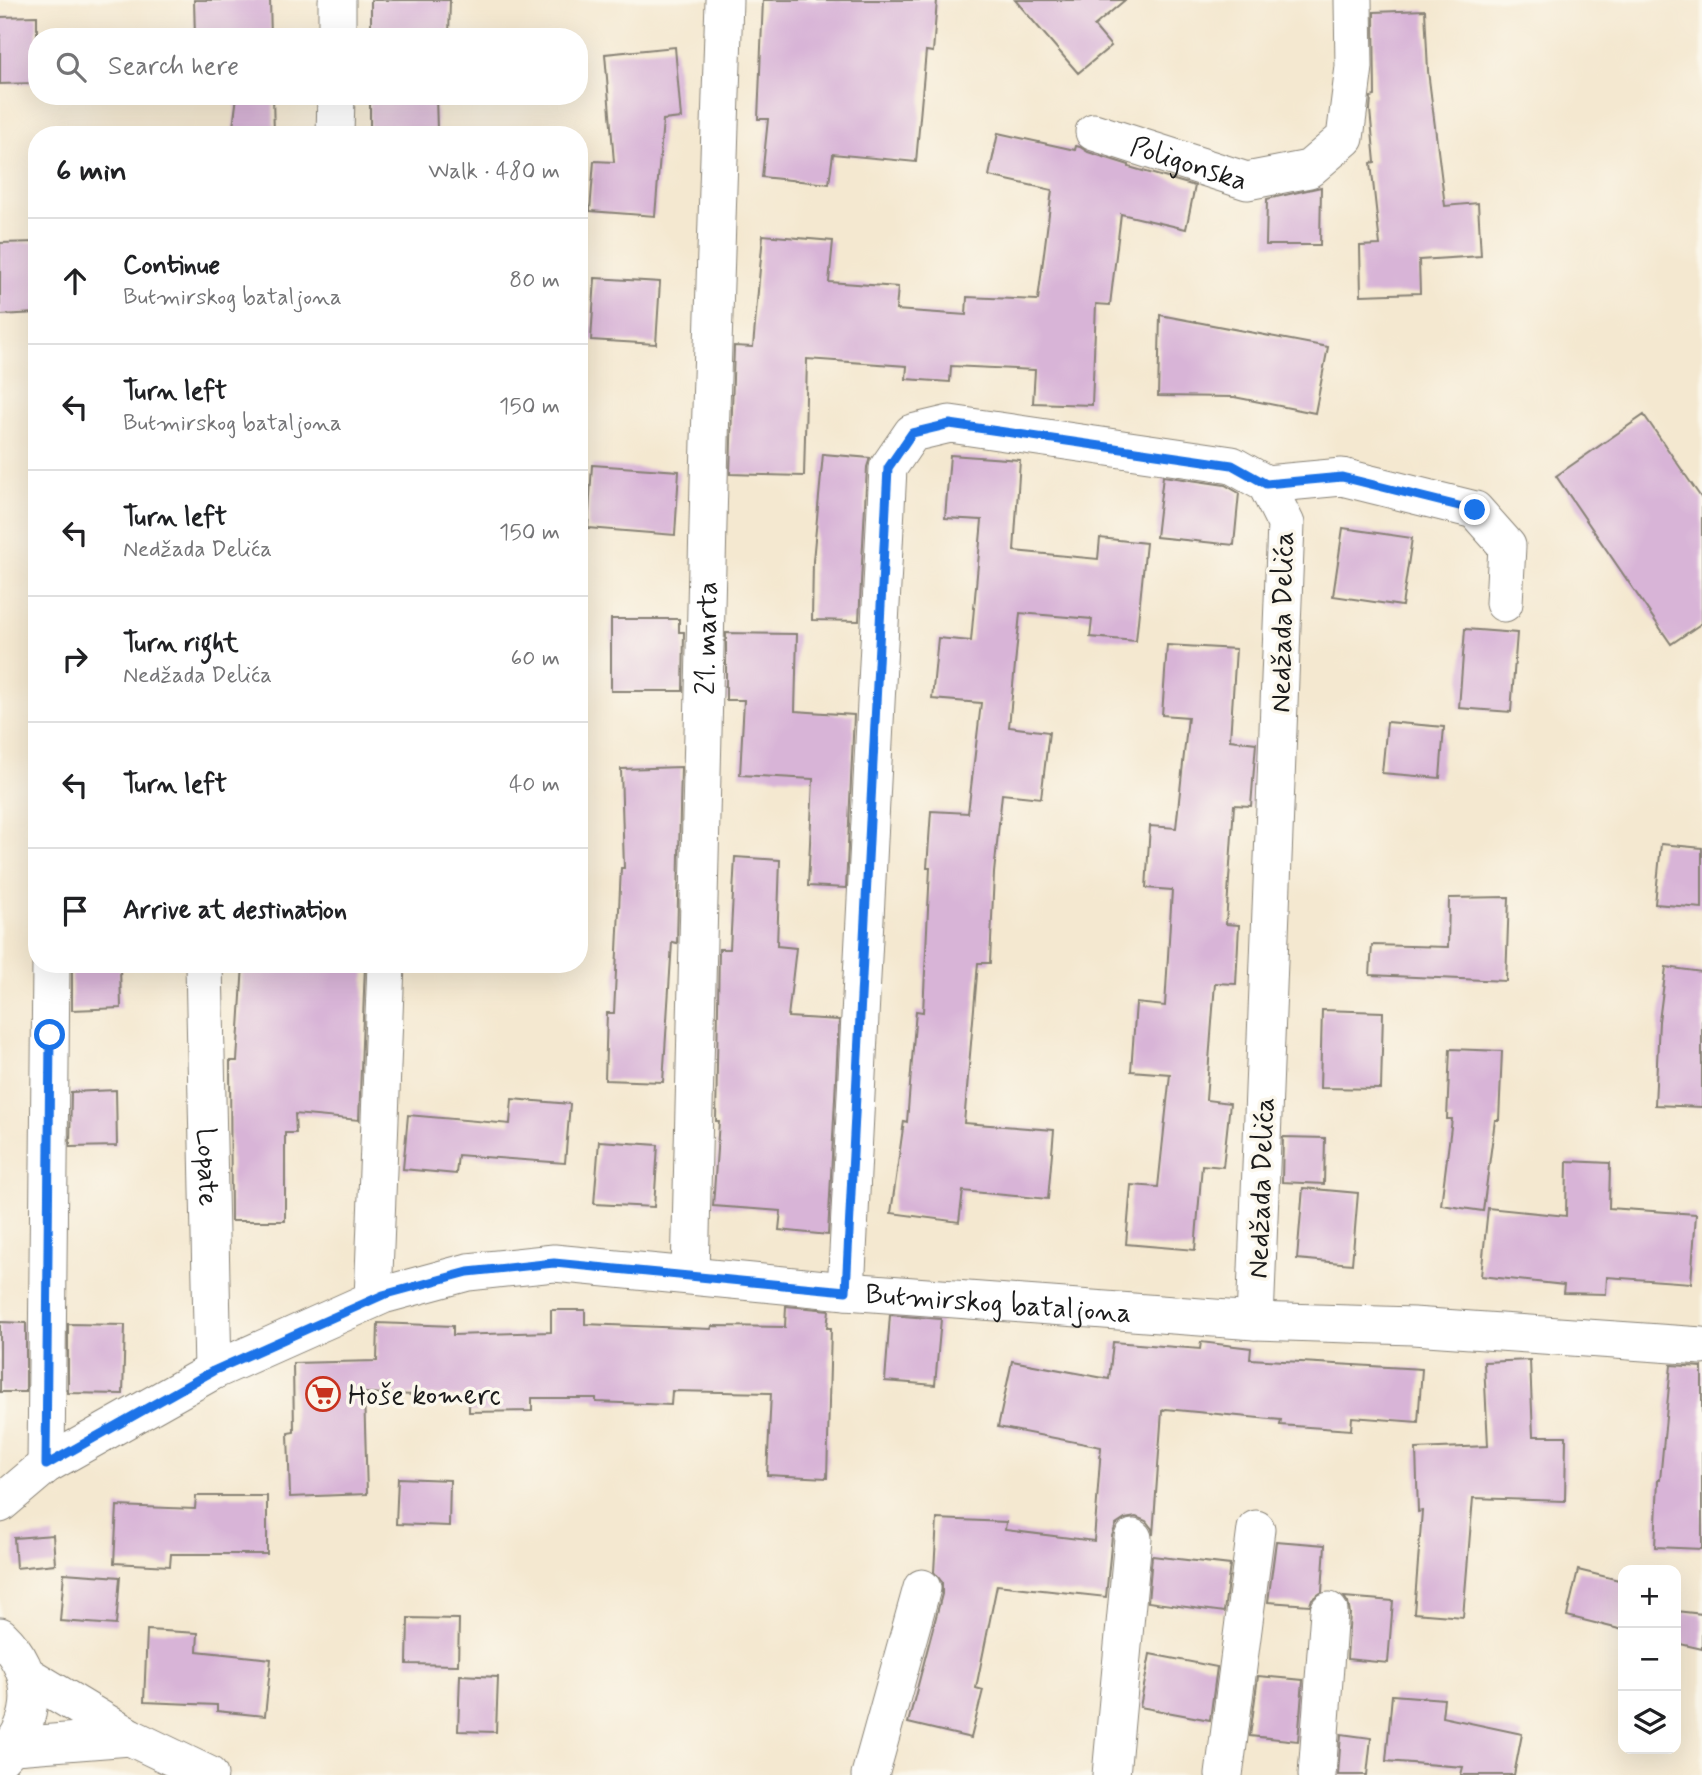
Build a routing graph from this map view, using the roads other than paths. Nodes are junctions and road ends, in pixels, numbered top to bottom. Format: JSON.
{"nodes":[{"id":1,"x":337,"y":0,"type":"edge"},
{"id":2,"x":724,"y":0,"type":"edge"},
{"id":3,"x":1353,"y":0,"type":"edge"},
{"id":4,"x":337,"y":28,"type":"edge"},
{"id":5,"x":336,"y":105,"type":"edge"},
{"id":6,"x":335,"y":126,"type":"edge"},
{"id":7,"x":1094,"y":132,"type":"dead end"},
{"id":8,"x":1266,"y":484,"type":"junction"},
{"id":9,"x":1504,"y":603,"type":"dead end"},
{"id":10,"x":51,"y":973,"type":"edge"},
{"id":11,"x":204,"y":973,"type":"edge"},
{"id":12,"x":386,"y":973,"type":"edge"},
{"id":13,"x":690,"y":1275,"type":"junction"},
{"id":14,"x":846,"y":1291,"type":"junction"},
{"id":15,"x":373,"y":1300,"type":"junction"},
{"id":16,"x":1255,"y":1321,"type":"junction"},
{"id":17,"x":1702,"y":1346,"type":"edge"},
{"id":18,"x":213,"y":1371,"type":"junction"},
{"id":19,"x":46,"y":1465,"type":"junction"},
{"id":20,"x":0,"y":1504,"type":"edge"},
{"id":21,"x":1256,"y":1529,"type":"dead end"},
{"id":22,"x":1133,"y":1538,"type":"dead end"},
{"id":23,"x":922,"y":1588,"type":"dead end"},
{"id":24,"x":1329,"y":1611,"type":"dead end"},
{"id":25,"x":0,"y":1636,"type":"edge"},
{"id":26,"x":27,"y":1675,"type":"junction"},
{"id":27,"x":130,"y":1737,"type":"junction"},
{"id":28,"x":7,"y":1753,"type":"edge"},
{"id":29,"x":209,"y":1775,"type":"edge"},
{"id":30,"x":870,"y":1775,"type":"edge"},
{"id":31,"x":1111,"y":1775,"type":"edge"},
{"id":32,"x":1224,"y":1775,"type":"edge"},
{"id":33,"x":1317,"y":1775,"type":"edge"}],
"edges":[{"from":1,"to":4,"type":"street"},
{"from":2,"to":13,"type":"street","name":"21. marta"},
{"from":3,"to":7,"type":"street","name":"Poligonska"},
{"from":5,"to":6,"type":"street"},
{"from":8,"to":9,"type":"street"},
{"from":8,"to":14,"type":"street"},
{"from":8,"to":16,"type":"street","name":"Nedžada Delića"},
{"from":10,"to":19,"type":"street"},
{"from":11,"to":18,"type":"street","name":"Lopate"},
{"from":12,"to":15,"type":"street"},
{"from":13,"to":14,"type":"street","name":"Butmirskog bataljona"},
{"from":13,"to":15,"type":"street","name":"Butmirskog bataljona"},
{"from":14,"to":16,"type":"street","name":"Butmirskog bataljona"},
{"from":15,"to":18,"type":"street","name":"Butmirskog bataljona"},
{"from":16,"to":17,"type":"street","name":"Butmirskog bataljona"},
{"from":18,"to":19,"type":"street","name":"Butmirskog bataljona"},
{"from":19,"to":20,"type":"street","name":"Butmirskog bataljona"},
{"from":21,"to":32,"type":"street"},
{"from":22,"to":31,"type":"street"},
{"from":23,"to":30,"type":"street"},
{"from":24,"to":33,"type":"street"},
{"from":25,"to":26,"type":"street"},
{"from":26,"to":27,"type":"street"},
{"from":26,"to":28,"type":"street"},
{"from":27,"to":28,"type":"street"},
{"from":27,"to":29,"type":"street"}]}
